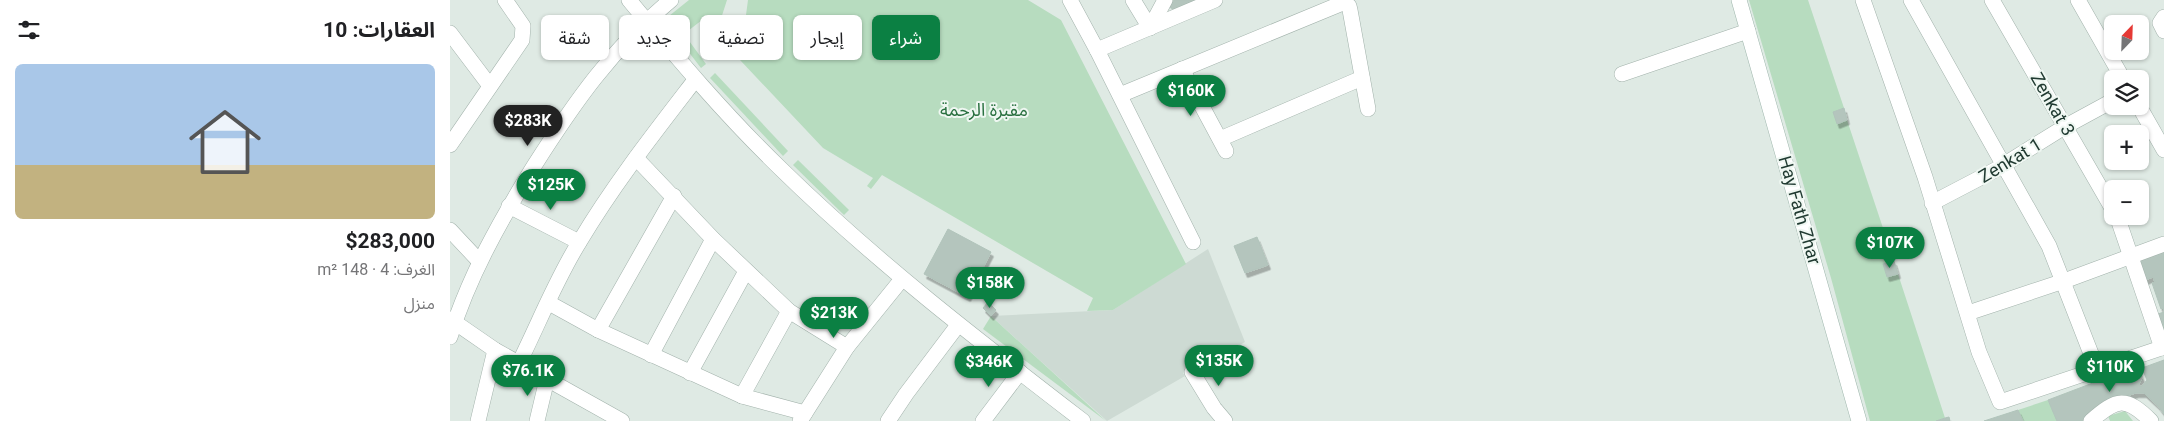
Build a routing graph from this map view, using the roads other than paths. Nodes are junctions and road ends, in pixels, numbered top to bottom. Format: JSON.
{"nodes":[{"id":1,"x":505,"y":0,"type":"edge"},
{"id":2,"x":629,"y":0,"type":"edge"},
{"id":3,"x":671,"y":0,"type":"edge"},
{"id":4,"x":1070,"y":0,"type":"edge"},
{"id":5,"x":1133,"y":0,"type":"edge"},
{"id":6,"x":1165,"y":0,"type":"edge"},
{"id":7,"x":1215,"y":0,"type":"edge"},
{"id":8,"x":1739,"y":0,"type":"edge"},
{"id":9,"x":1863,"y":0,"type":"edge"},
{"id":10,"x":1911,"y":0,"type":"edge"},
{"id":11,"x":1992,"y":0,"type":"edge"},
{"id":12,"x":2078,"y":0,"type":"edge"},
{"id":13,"x":1343,"y":1,"type":"edge"},
{"id":14,"x":642,"y":15,"type":"edge"},
{"id":15,"x":652,"y":15,"type":"edge"},
{"id":16,"x":2164,"y":16,"type":"edge"},
{"id":17,"x":1150,"y":28,"type":"junction"},
{"id":18,"x":1748,"y":31,"type":"junction"},
{"id":19,"x":2164,"y":31,"type":"edge"},
{"id":20,"x":450,"y":33,"type":"edge"},
{"id":21,"x":1097,"y":50,"type":"junction"},
{"id":22,"x":619,"y":51,"type":"edge"},
{"id":23,"x":679,"y":60,"type":"edge"},
{"id":24,"x":1182,"y":69,"type":"junction"},
{"id":25,"x":2118,"y":70,"type":"edge"},
{"id":26,"x":1622,"y":74,"type":"dead end"},
{"id":27,"x":1362,"y":78,"type":"junction"},
{"id":28,"x":695,"y":80,"type":"junction"},
{"id":29,"x":490,"y":86,"type":"junction"},
{"id":30,"x":1120,"y":95,"type":"junction"},
{"id":31,"x":2104,"y":105,"type":"edge"},
{"id":32,"x":1368,"y":109,"type":"dead end"},
{"id":33,"x":2146,"y":115,"type":"edge"},
{"id":34,"x":2066,"y":126,"type":"junction"},
{"id":35,"x":2160,"y":132,"type":"edge"},
{"id":36,"x":451,"y":141,"type":"edge"},
{"id":37,"x":2164,"y":150,"type":"edge"},
{"id":38,"x":636,"y":158,"type":"junction"},
{"id":39,"x":2004,"y":165,"type":"junction"},
{"id":40,"x":2104,"y":194,"type":"edge"},
{"id":41,"x":674,"y":196,"type":"junction"},
{"id":42,"x":1932,"y":203,"type":"junction"},
{"id":43,"x":509,"y":206,"type":"junction"},
{"id":44,"x":2120,"y":225,"type":"edge"},
{"id":45,"x":450,"y":230,"type":"edge"},
{"id":46,"x":713,"y":240,"type":"junction"},
{"id":47,"x":579,"y":242,"type":"junction"},
{"id":48,"x":1193,"y":242,"type":"dead end"},
{"id":49,"x":2164,"y":244,"type":"edge"},
{"id":50,"x":2130,"y":256,"type":"junction"},
{"id":51,"x":479,"y":261,"type":"junction"},
{"id":52,"x":746,"y":271,"type":"junction"},
{"id":53,"x":902,"y":279,"type":"junction"},
{"id":54,"x":2064,"y":281,"type":"junction"},
{"id":55,"x":549,"y":303,"type":"junction"},
{"id":56,"x":789,"y":311,"type":"junction"},
{"id":57,"x":1968,"y":313,"type":"junction"},
{"id":58,"x":958,"y":325,"type":"junction"},
{"id":59,"x":451,"y":326,"type":"edge"},
{"id":60,"x":598,"y":330,"type":"junction"},
{"id":61,"x":846,"y":347,"type":"junction"},
{"id":62,"x":2163,"y":347,"type":"edge"},
{"id":63,"x":495,"y":350,"type":"junction"},
{"id":64,"x":651,"y":355,"type":"junction"},
{"id":65,"x":519,"y":363,"type":"junction"},
{"id":66,"x":2097,"y":369,"type":"junction"},
{"id":67,"x":1020,"y":372,"type":"junction"},
{"id":68,"x":1192,"y":372,"type":"dead end"},
{"id":69,"x":690,"y":373,"type":"junction"},
{"id":70,"x":547,"y":379,"type":"junction"},
{"id":71,"x":742,"y":396,"type":"junction"},
{"id":72,"x":599,"y":415,"type":"edge"},
{"id":73,"x":802,"y":417,"type":"edge"},
{"id":74,"x":478,"y":421,"type":"edge"},
{"id":75,"x":537,"y":421,"type":"edge"},
{"id":76,"x":622,"y":421,"type":"edge"},
{"id":77,"x":888,"y":421,"type":"edge"},
{"id":78,"x":983,"y":421,"type":"edge"},
{"id":79,"x":1083,"y":421,"type":"edge"},
{"id":80,"x":1225,"y":421,"type":"edge"},
{"id":81,"x":1859,"y":421,"type":"edge"},
{"id":82,"x":2092,"y":421,"type":"edge"},
{"id":83,"x":2151,"y":421,"type":"edge"}],
"edges":[{"from":1,"to":29,"type":"street"},
{"from":2,"to":14,"type":"street"},
{"from":3,"to":15,"type":"street"},
{"from":4,"to":21,"type":"street"},
{"from":5,"to":17,"type":"street"},
{"from":6,"to":17,"type":"street"},
{"from":7,"to":17,"type":"street"},
{"from":8,"to":18,"type":"street","name":"Hay Fath Zhar"},
{"from":9,"to":42,"type":"street"},
{"from":10,"to":39,"type":"street"},
{"from":11,"to":34,"type":"street","name":"Zenkat 3"},
{"from":12,"to":25,"type":"street"},
{"from":13,"to":24,"type":"street"},
{"from":13,"to":27,"type":"street"},
{"from":16,"to":19,"type":"street"},
{"from":17,"to":21,"type":"street"},
{"from":18,"to":26,"type":"street"},
{"from":18,"to":81,"type":"street","name":"Hay Fath Zhar"},
{"from":20,"to":29,"type":"street"},
{"from":21,"to":30,"type":"street"},
{"from":22,"to":43,"type":"street"},
{"from":23,"to":28,"type":"street"},
{"from":24,"to":27,"type":"street"},
{"from":24,"to":30,"type":"street"},
{"from":27,"to":32,"type":"street"},
{"from":28,"to":38,"type":"street"},
{"from":28,"to":53,"type":"street"},
{"from":29,"to":36,"type":"street"},
{"from":30,"to":48,"type":"street"},
{"from":31,"to":34,"type":"street","name":"Zenkat 1"},
{"from":33,"to":35,"type":"street"},
{"from":34,"to":39,"type":"street","name":"Zenkat 1"},
{"from":34,"to":40,"type":"street","name":"Zenkat 3"},
{"from":35,"to":37,"type":"street"},
{"from":38,"to":41,"type":"street"},
{"from":38,"to":47,"type":"street"},
{"from":39,"to":42,"type":"street","name":"Zenkat 1"},
{"from":39,"to":54,"type":"street"},
{"from":41,"to":46,"type":"street"},
{"from":41,"to":60,"type":"street"},
{"from":42,"to":57,"type":"street"},
{"from":43,"to":47,"type":"street"},
{"from":43,"to":51,"type":"street"},
{"from":44,"to":50,"type":"street"},
{"from":45,"to":51,"type":"street"},
{"from":46,"to":52,"type":"street"},
{"from":46,"to":64,"type":"street"},
{"from":47,"to":55,"type":"street"},
{"from":49,"to":50,"type":"street"},
{"from":50,"to":54,"type":"street"},
{"from":50,"to":62,"type":"street"},
{"from":51,"to":59,"type":"street"},
{"from":52,"to":56,"type":"street"},
{"from":52,"to":69,"type":"street"},
{"from":53,"to":58,"type":"street"},
{"from":53,"to":61,"type":"street"},
{"from":54,"to":57,"type":"street"},
{"from":54,"to":66,"type":"street"},
{"from":55,"to":60,"type":"street"},
{"from":55,"to":65,"type":"street"},
{"from":56,"to":61,"type":"street"},
{"from":56,"to":71,"type":"street"},
{"from":57,"to":66,"type":"street"},
{"from":58,"to":67,"type":"street"},
{"from":58,"to":77,"type":"street"},
{"from":59,"to":63,"type":"street"},
{"from":60,"to":64,"type":"street"},
{"from":61,"to":73,"type":"street"},
{"from":62,"to":66,"type":"street"},
{"from":63,"to":65,"type":"street"},
{"from":63,"to":74,"type":"street"},
{"from":64,"to":69,"type":"street"},
{"from":65,"to":70,"type":"street"},
{"from":67,"to":78,"type":"street"},
{"from":67,"to":79,"type":"street"},
{"from":68,"to":80,"type":"street"},
{"from":69,"to":71,"type":"street"},
{"from":70,"to":72,"type":"street"},
{"from":70,"to":75,"type":"street"},
{"from":71,"to":73,"type":"street"},
{"from":72,"to":76,"type":"street"},
{"from":82,"to":83,"type":"street"}]}
